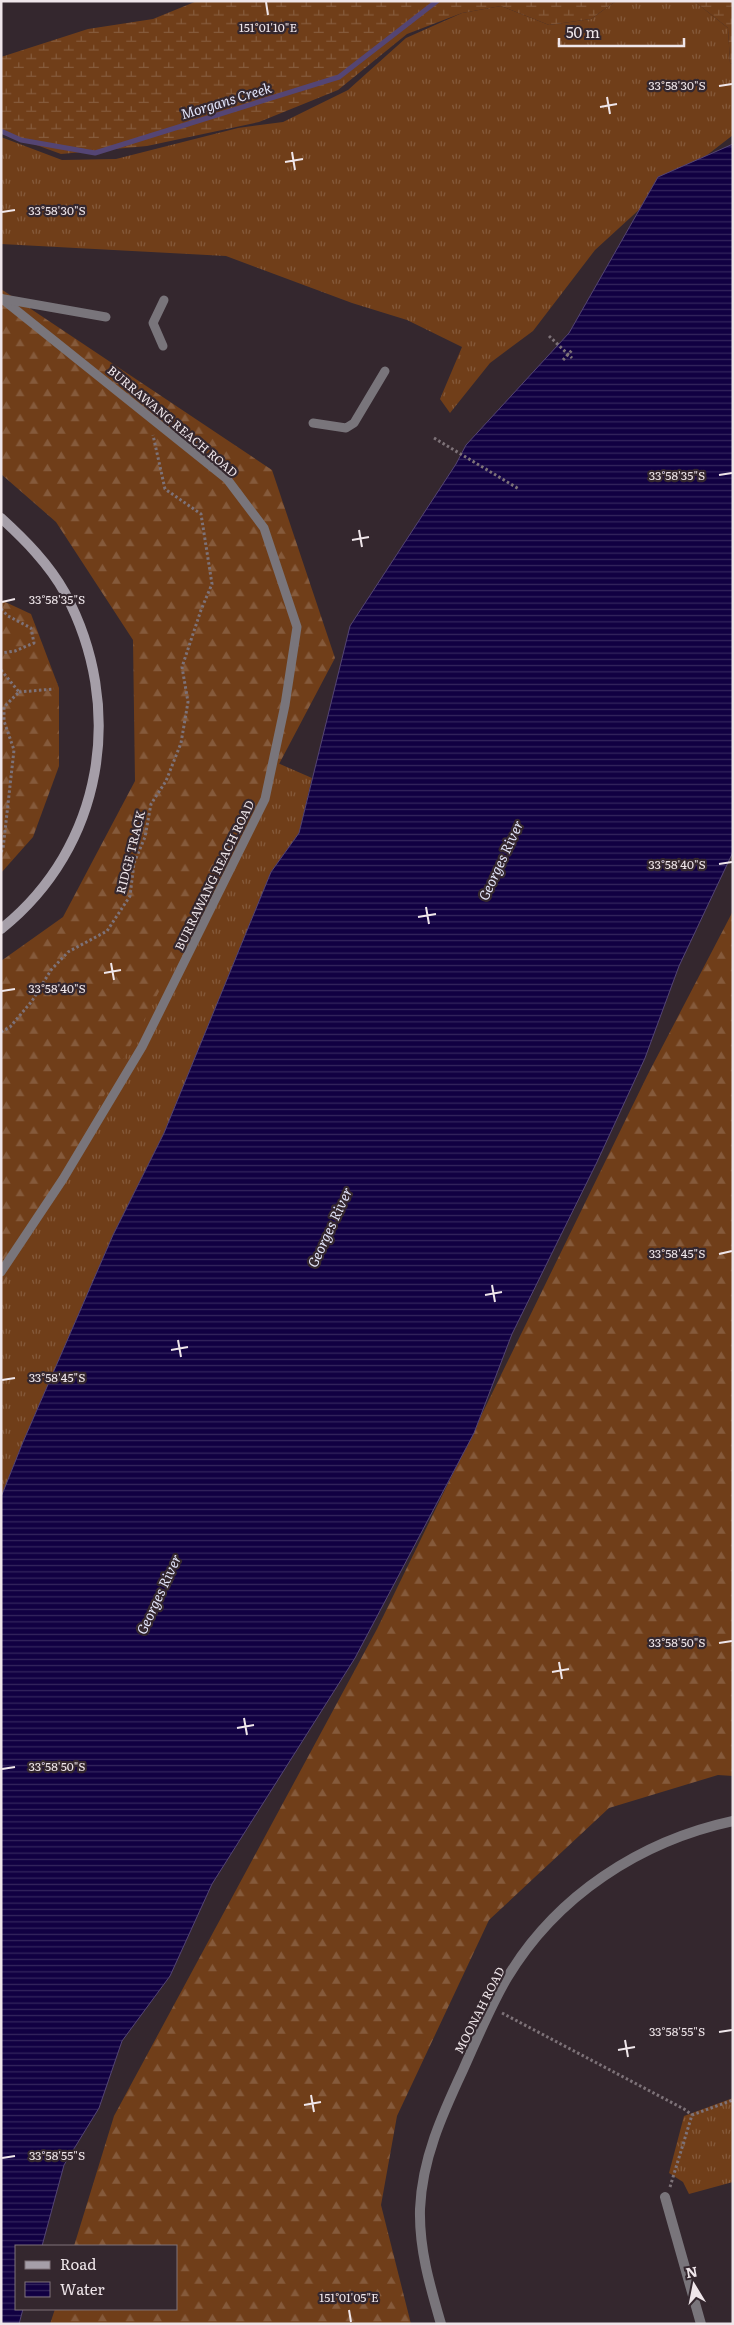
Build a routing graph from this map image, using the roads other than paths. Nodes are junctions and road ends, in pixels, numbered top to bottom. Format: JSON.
{"nodes":[{"id":1,"x":2,"y":299,"type":"edge"},
{"id":2,"x":164,"y":300,"type":"dead end"},
{"id":3,"x":106,"y":317,"type":"dead end"},
{"id":4,"x":163,"y":346,"type":"dead end"},
{"id":5,"x":385,"y":371,"type":"dead end"},
{"id":6,"x":313,"y":423,"type":"dead end"},
{"id":7,"x":1,"y":518,"type":"edge"},
{"id":8,"x":1,"y":929,"type":"edge"},
{"id":9,"x":1,"y":1272,"type":"edge"},
{"id":10,"x":733,"y":1821,"type":"edge"},
{"id":11,"x":665,"y":2196,"type":"road end"},
{"id":12,"x":442,"y":2324,"type":"edge"},
{"id":13,"x":701,"y":2324,"type":"edge"}],
"edges":[{"from":1,"to":3,"type":"lane"},
{"from":1,"to":9,"type":"lane","name":"BURRAWANG REACH ROAD"},
{"from":2,"to":4,"type":"lane"},
{"from":5,"to":6,"type":"lane"},
{"from":7,"to":8,"type":"main road"},
{"from":10,"to":12,"type":"street","name":"MOONAH ROAD"},
{"from":11,"to":13,"type":"street"}]}
